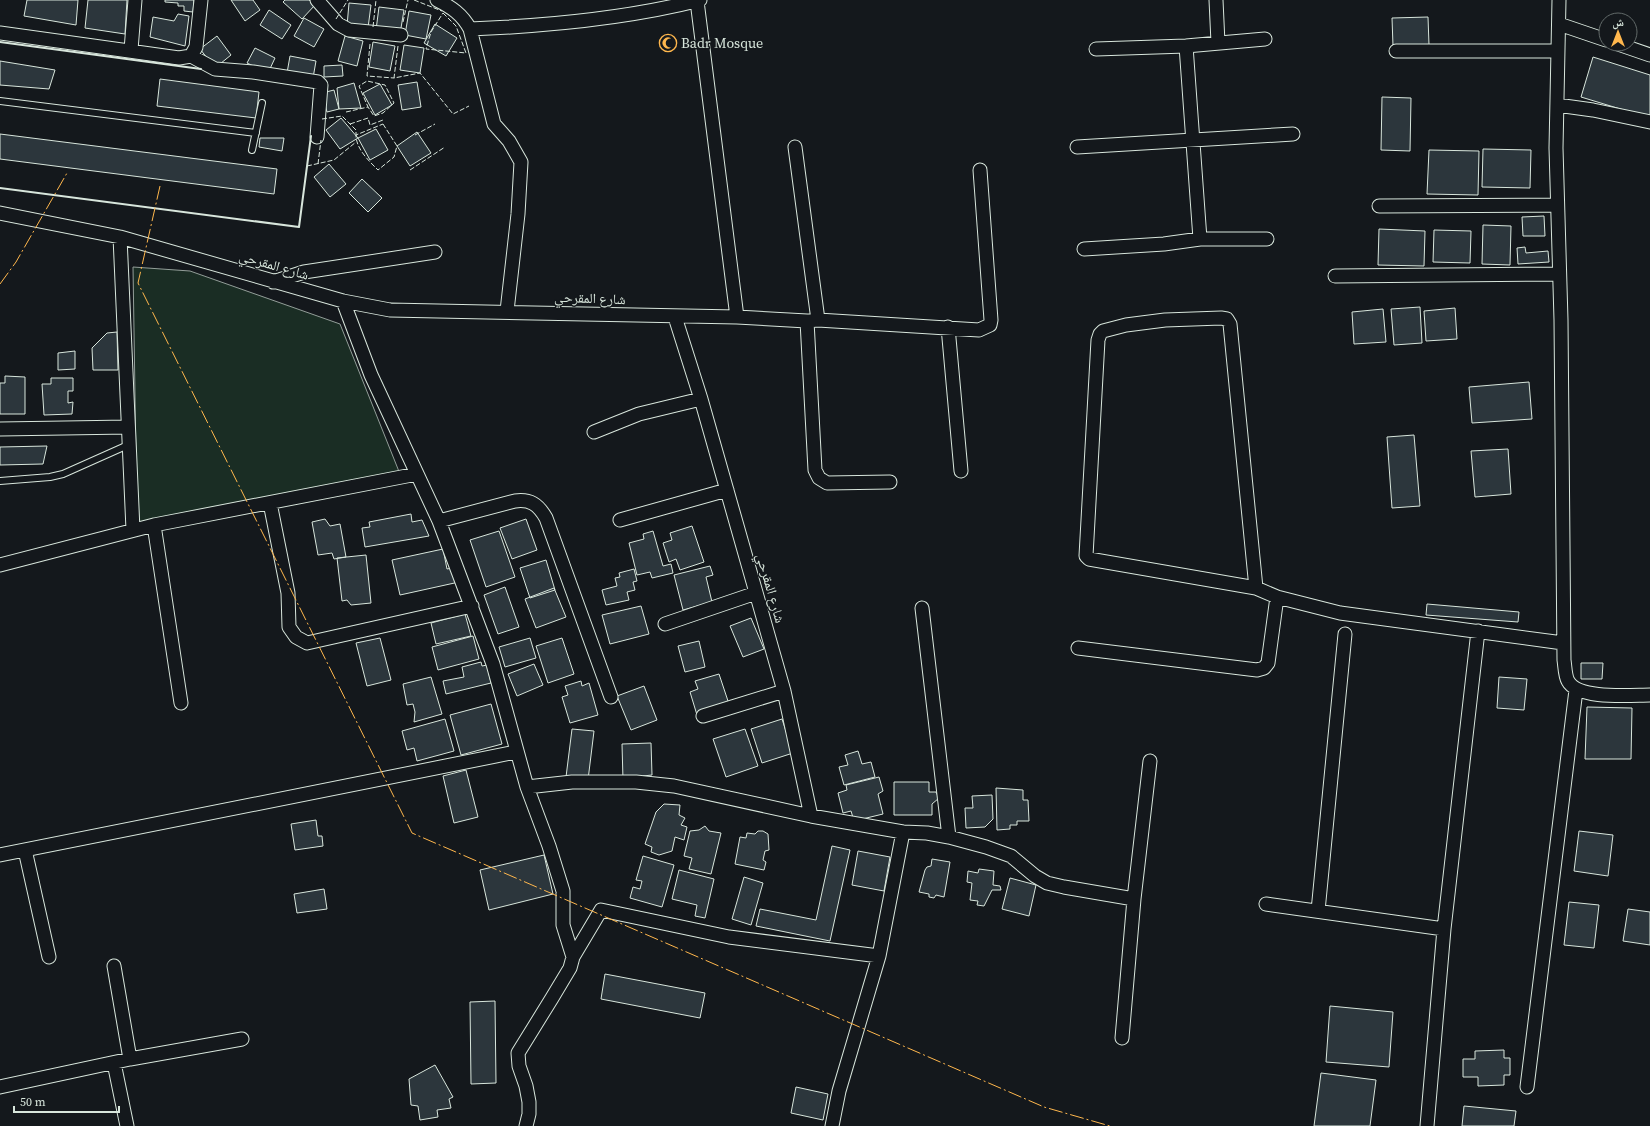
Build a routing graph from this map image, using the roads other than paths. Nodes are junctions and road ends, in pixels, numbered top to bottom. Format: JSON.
{"nodes":[{"id":1,"x":135,"y":0,"type":"edge"},
{"id":2,"x":201,"y":0,"type":"edge"},
{"id":3,"x":317,"y":0,"type":"edge"},
{"id":4,"x":436,"y":0,"type":"edge"},
{"id":5,"x":698,"y":0,"type":"edge"},
{"id":6,"x":1216,"y":0,"type":"edge"},
{"id":7,"x":1559,"y":0,"type":"edge"},
{"id":8,"x":1559,"y":24,"type":"junction"},
{"id":9,"x":470,"y":29,"type":"junction"},
{"id":10,"x":0,"y":33,"type":"edge"},
{"id":11,"x":401,"y":35,"type":"dead end"},
{"id":12,"x":1598,"y":37,"type":"edge"},
{"id":13,"x":1265,"y":39,"type":"dead end"},
{"id":14,"x":1218,"y":43,"type":"junction"},
{"id":15,"x":1186,"y":46,"type":"junction"},
{"id":16,"x":1096,"y":49,"type":"dead end"},
{"id":17,"x":131,"y":50,"type":"junction"},
{"id":18,"x":1396,"y":51,"type":"dead end"},
{"id":19,"x":1558,"y":51,"type":"junction"},
{"id":20,"x":1638,"y":51,"type":"edge"},
{"id":21,"x":1650,"y":55,"type":"edge"},
{"id":22,"x":191,"y":56,"type":"junction"},
{"id":23,"x":0,"y":101,"type":"edge"},
{"id":24,"x":262,"y":103,"type":"dead end"},
{"id":25,"x":1557,"y":106,"type":"junction"},
{"id":26,"x":1650,"y":122,"type":"edge"},
{"id":27,"x":256,"y":133,"type":"junction"},
{"id":28,"x":1294,"y":134,"type":"dead end"},
{"id":29,"x":317,"y":137,"type":"dead end"},
{"id":30,"x":1192,"y":140,"type":"junction"},
{"id":31,"x":795,"y":147,"type":"dead end"},
{"id":32,"x":1077,"y":147,"type":"dead end"},
{"id":33,"x":252,"y":150,"type":"dead end"},
{"id":34,"x":980,"y":170,"type":"dead end"},
{"id":35,"x":1557,"y":205,"type":"junction"},
{"id":36,"x":1379,"y":206,"type":"dead end"},
{"id":37,"x":0,"y":213,"type":"edge"},
{"id":38,"x":120,"y":237,"type":"junction"},
{"id":39,"x":1267,"y":238,"type":"dead end"},
{"id":40,"x":1200,"y":239,"type":"junction"},
{"id":41,"x":1084,"y":249,"type":"dead end"},
{"id":42,"x":435,"y":252,"type":"dead end"},
{"id":43,"x":1559,"y":274,"type":"junction"},
{"id":44,"x":1335,"y":276,"type":"dead end"},
{"id":45,"x":273,"y":282,"type":"junction"},
{"id":46,"x":343,"y":301,"type":"junction"},
{"id":47,"x":508,"y":311,"type":"junction"},
{"id":48,"x":675,"y":317,"type":"junction"},
{"id":49,"x":737,"y":317,"type":"junction"},
{"id":50,"x":813,"y":320,"type":"junction"},
{"id":51,"x":948,"y":327,"type":"junction"},
{"id":52,"x":701,"y":399,"type":"junction"},
{"id":53,"x":128,"y":427,"type":"junction"},
{"id":54,"x":0,"y":429,"type":"edge"},
{"id":55,"x":594,"y":432,"type":"dead end"},
{"id":56,"x":128,"y":444,"type":"junction"},
{"id":57,"x":961,"y":471,"type":"dead end"},
{"id":58,"x":417,"y":474,"type":"junction"},
{"id":59,"x":0,"y":481,"type":"edge"},
{"id":60,"x":890,"y":482,"type":"dead end"},
{"id":61,"x":727,"y":490,"type":"junction"},
{"id":62,"x":270,"y":503,"type":"junction"},
{"id":63,"x":620,"y":520,"type":"dead end"},
{"id":64,"x":439,"y":521,"type":"junction"},
{"id":65,"x":154,"y":525,"type":"junction"},
{"id":66,"x":133,"y":530,"type":"junction"},
{"id":67,"x":0,"y":565,"type":"edge"},
{"id":68,"x":1256,"y":588,"type":"junction"},
{"id":69,"x":756,"y":593,"type":"junction"},
{"id":70,"x":1277,"y":597,"type":"junction"},
{"id":71,"x":472,"y":606,"type":"junction"},
{"id":72,"x":922,"y":608,"type":"dead end"},
{"id":73,"x":665,"y":624,"type":"dead end"},
{"id":74,"x":1478,"y":631,"type":"junction"},
{"id":75,"x":1345,"y":634,"type":"dead end"},
{"id":76,"x":1563,"y":643,"type":"junction"},
{"id":77,"x":1078,"y":648,"type":"dead end"},
{"id":78,"x":1576,"y":690,"type":"junction"},
{"id":79,"x":784,"y":691,"type":"junction"},
{"id":80,"x":1650,"y":695,"type":"edge"},
{"id":81,"x":611,"y":697,"type":"dead end"},
{"id":82,"x":181,"y":703,"type":"dead end"},
{"id":83,"x":703,"y":716,"type":"dead end"},
{"id":84,"x":516,"y":752,"type":"junction"},
{"id":85,"x":1150,"y":761,"type":"dead end"},
{"id":86,"x":527,"y":787,"type":"junction"},
{"id":87,"x":811,"y":816,"type":"junction"},
{"id":88,"x":903,"y":832,"type":"junction"},
{"id":89,"x":949,"y":838,"type":"junction"},
{"id":90,"x":25,"y":850,"type":"junction"},
{"id":91,"x":0,"y":855,"type":"edge"},
{"id":92,"x":1134,"y":898,"type":"junction"},
{"id":93,"x":1266,"y":904,"type":"dead end"},
{"id":94,"x":1318,"y":911,"type":"junction"},
{"id":95,"x":1444,"y":929,"type":"junction"},
{"id":96,"x":879,"y":956,"type":"junction"},
{"id":97,"x":49,"y":957,"type":"dead end"},
{"id":98,"x":573,"y":957,"type":"junction"},
{"id":99,"x":114,"y":966,"type":"dead end"},
{"id":100,"x":1122,"y":1038,"type":"dead end"},
{"id":101,"x":242,"y":1039,"type":"dead end"},
{"id":102,"x":130,"y":1060,"type":"junction"},
{"id":103,"x":114,"y":1063,"type":"junction"},
{"id":104,"x":0,"y":1087,"type":"edge"},
{"id":105,"x":1527,"y":1087,"type":"dead end"},
{"id":106,"x":127,"y":1126,"type":"edge"},
{"id":107,"x":526,"y":1126,"type":"edge"},
{"id":108,"x":832,"y":1126,"type":"edge"},
{"id":109,"x":1427,"y":1126,"type":"edge"}],
"edges":[{"from":1,"to":17,"type":"street"},
{"from":2,"to":22,"type":"street"},
{"from":3,"to":11,"type":"street"},
{"from":4,"to":9,"type":"street"},
{"from":5,"to":9,"type":"street"},
{"from":5,"to":49,"type":"street"},
{"from":6,"to":14,"type":"street"},
{"from":7,"to":8,"type":"street"},
{"from":8,"to":12,"type":"street"},
{"from":8,"to":19,"type":"street"},
{"from":9,"to":47,"type":"street"},
{"from":10,"to":17,"type":"street"},
{"from":13,"to":14,"type":"street"},
{"from":14,"to":15,"type":"street"},
{"from":15,"to":16,"type":"street"},
{"from":15,"to":30,"type":"street"},
{"from":17,"to":22,"type":"street"},
{"from":18,"to":19,"type":"street"},
{"from":19,"to":25,"type":"street"},
{"from":20,"to":21,"type":"street"},
{"from":22,"to":29,"type":"street"},
{"from":23,"to":27,"type":"lane"},
{"from":24,"to":27,"type":"lane"},
{"from":25,"to":26,"type":"street"},
{"from":25,"to":35,"type":"street"},
{"from":27,"to":33,"type":"lane"},
{"from":28,"to":30,"type":"street"},
{"from":30,"to":32,"type":"street"},
{"from":30,"to":40,"type":"street"},
{"from":31,"to":50,"type":"street"},
{"from":34,"to":51,"type":"street"},
{"from":35,"to":36,"type":"street"},
{"from":35,"to":43,"type":"street"},
{"from":37,"to":38,"type":"street","name":"شارع المقرحي"},
{"from":38,"to":45,"type":"street","name":"شارع المقرحي"},
{"from":38,"to":53,"type":"street"},
{"from":39,"to":40,"type":"street"},
{"from":40,"to":41,"type":"street"},
{"from":42,"to":45,"type":"street"},
{"from":43,"to":44,"type":"street"},
{"from":43,"to":76,"type":"street"},
{"from":45,"to":46,"type":"street","name":"شارع المقرحي"},
{"from":46,"to":47,"type":"street","name":"شارع المقرحي"},
{"from":46,"to":58,"type":"street"},
{"from":47,"to":48,"type":"street","name":"شارع المقرحي"},
{"from":48,"to":49,"type":"street"},
{"from":48,"to":52,"type":"street","name":"شارع المقرحي"},
{"from":49,"to":50,"type":"street"},
{"from":50,"to":51,"type":"street"},
{"from":50,"to":60,"type":"street"},
{"from":51,"to":57,"type":"street"},
{"from":52,"to":55,"type":"street"},
{"from":52,"to":61,"type":"street","name":"شارع المقرحي"},
{"from":53,"to":54,"type":"street"},
{"from":53,"to":56,"type":"street"},
{"from":56,"to":59,"type":"lane"},
{"from":56,"to":66,"type":"street"},
{"from":58,"to":62,"type":"street"},
{"from":58,"to":64,"type":"street"},
{"from":61,"to":63,"type":"street"},
{"from":61,"to":69,"type":"street","name":"شارع المقرحي"},
{"from":62,"to":65,"type":"street"},
{"from":62,"to":71,"type":"street"},
{"from":64,"to":71,"type":"street"},
{"from":64,"to":81,"type":"street"},
{"from":65,"to":66,"type":"street"},
{"from":65,"to":82,"type":"street"},
{"from":66,"to":67,"type":"street"},
{"from":68,"to":68,"type":"street"},
{"from":68,"to":70,"type":"street"},
{"from":69,"to":73,"type":"street"},
{"from":69,"to":79,"type":"street","name":"شارع المقرحي"},
{"from":70,"to":74,"type":"street"},
{"from":70,"to":77,"type":"street"},
{"from":71,"to":84,"type":"street"},
{"from":72,"to":89,"type":"street"},
{"from":74,"to":76,"type":"street"},
{"from":74,"to":95,"type":"street"},
{"from":75,"to":94,"type":"street"},
{"from":76,"to":78,"type":"street"},
{"from":78,"to":80,"type":"street"},
{"from":78,"to":105,"type":"street"},
{"from":79,"to":83,"type":"street"},
{"from":79,"to":87,"type":"street","name":"شارع المقرحي"},
{"from":84,"to":86,"type":"street"},
{"from":84,"to":90,"type":"street"},
{"from":85,"to":92,"type":"street"},
{"from":86,"to":87,"type":"street"},
{"from":86,"to":98,"type":"street"},
{"from":87,"to":88,"type":"street"},
{"from":88,"to":89,"type":"street"},
{"from":88,"to":96,"type":"street"},
{"from":89,"to":92,"type":"street"},
{"from":90,"to":91,"type":"street"},
{"from":90,"to":97,"type":"street"},
{"from":92,"to":100,"type":"street"},
{"from":93,"to":94,"type":"street"},
{"from":94,"to":95,"type":"street"},
{"from":95,"to":109,"type":"street"},
{"from":96,"to":98,"type":"street"},
{"from":96,"to":108,"type":"street"},
{"from":98,"to":107,"type":"street"},
{"from":99,"to":102,"type":"street"},
{"from":101,"to":102,"type":"street"},
{"from":102,"to":103,"type":"street"},
{"from":103,"to":104,"type":"street"},
{"from":103,"to":106,"type":"street"}]}
